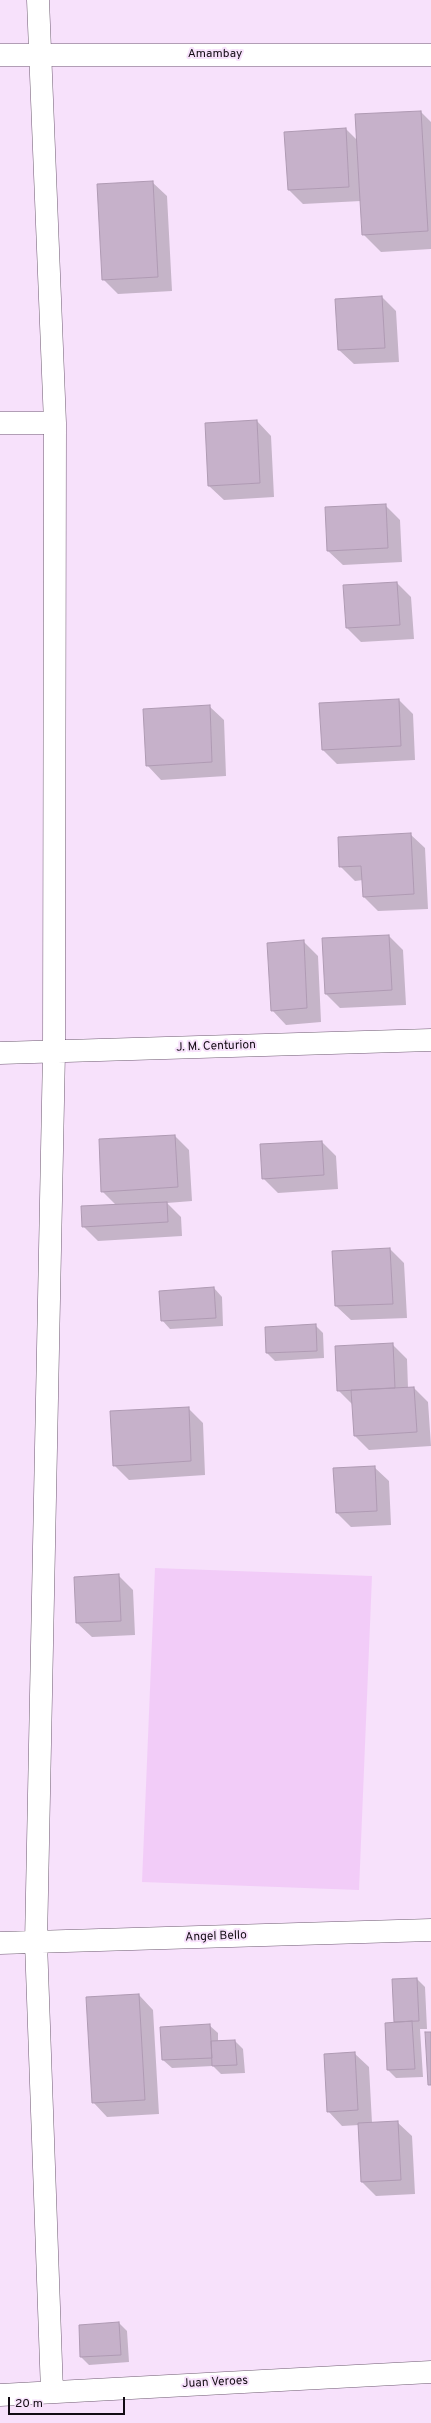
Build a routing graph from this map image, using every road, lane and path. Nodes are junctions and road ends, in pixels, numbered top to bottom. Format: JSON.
{"nodes":[{"id":1,"x":38,"y":0,"type":"edge"},
{"id":2,"x":0,"y":55,"type":"edge"},
{"id":3,"x":431,"y":55,"type":"edge"},
{"id":4,"x":39,"y":56,"type":"junction"},
{"id":5,"x":0,"y":423,"type":"edge"},
{"id":6,"x":55,"y":423,"type":"junction"},
{"id":7,"x":431,"y":1040,"type":"edge"},
{"id":8,"x":54,"y":1052,"type":"junction"},
{"id":9,"x":0,"y":1053,"type":"edge"},
{"id":10,"x":431,"y":1930,"type":"edge"},
{"id":11,"x":36,"y":1942,"type":"junction"},
{"id":12,"x":0,"y":1943,"type":"edge"},
{"id":13,"x":431,"y":2372,"type":"edge"},
{"id":14,"x":52,"y":2392,"type":"junction"},
{"id":15,"x":0,"y":2395,"type":"edge"}],
"edges":[{"from":1,"to":4,"type":"street"},
{"from":2,"to":4,"type":"street","name":"Amambay"},
{"from":3,"to":4,"type":"street","name":"Amambay"},
{"from":4,"to":6,"type":"street"},
{"from":5,"to":6,"type":"street"},
{"from":6,"to":8,"type":"street"},
{"from":7,"to":8,"type":"street","name":"J. M. Centurion"},
{"from":8,"to":9,"type":"street","name":"J. M. Centurion"},
{"from":8,"to":11,"type":"street"},
{"from":10,"to":11,"type":"street","name":"Angel Bello"},
{"from":11,"to":12,"type":"street","name":"Angel Bello"},
{"from":11,"to":14,"type":"street"},
{"from":13,"to":14,"type":"street","name":"Juan Veroes"},
{"from":14,"to":15,"type":"street","name":"Juan Veroes"}]}
